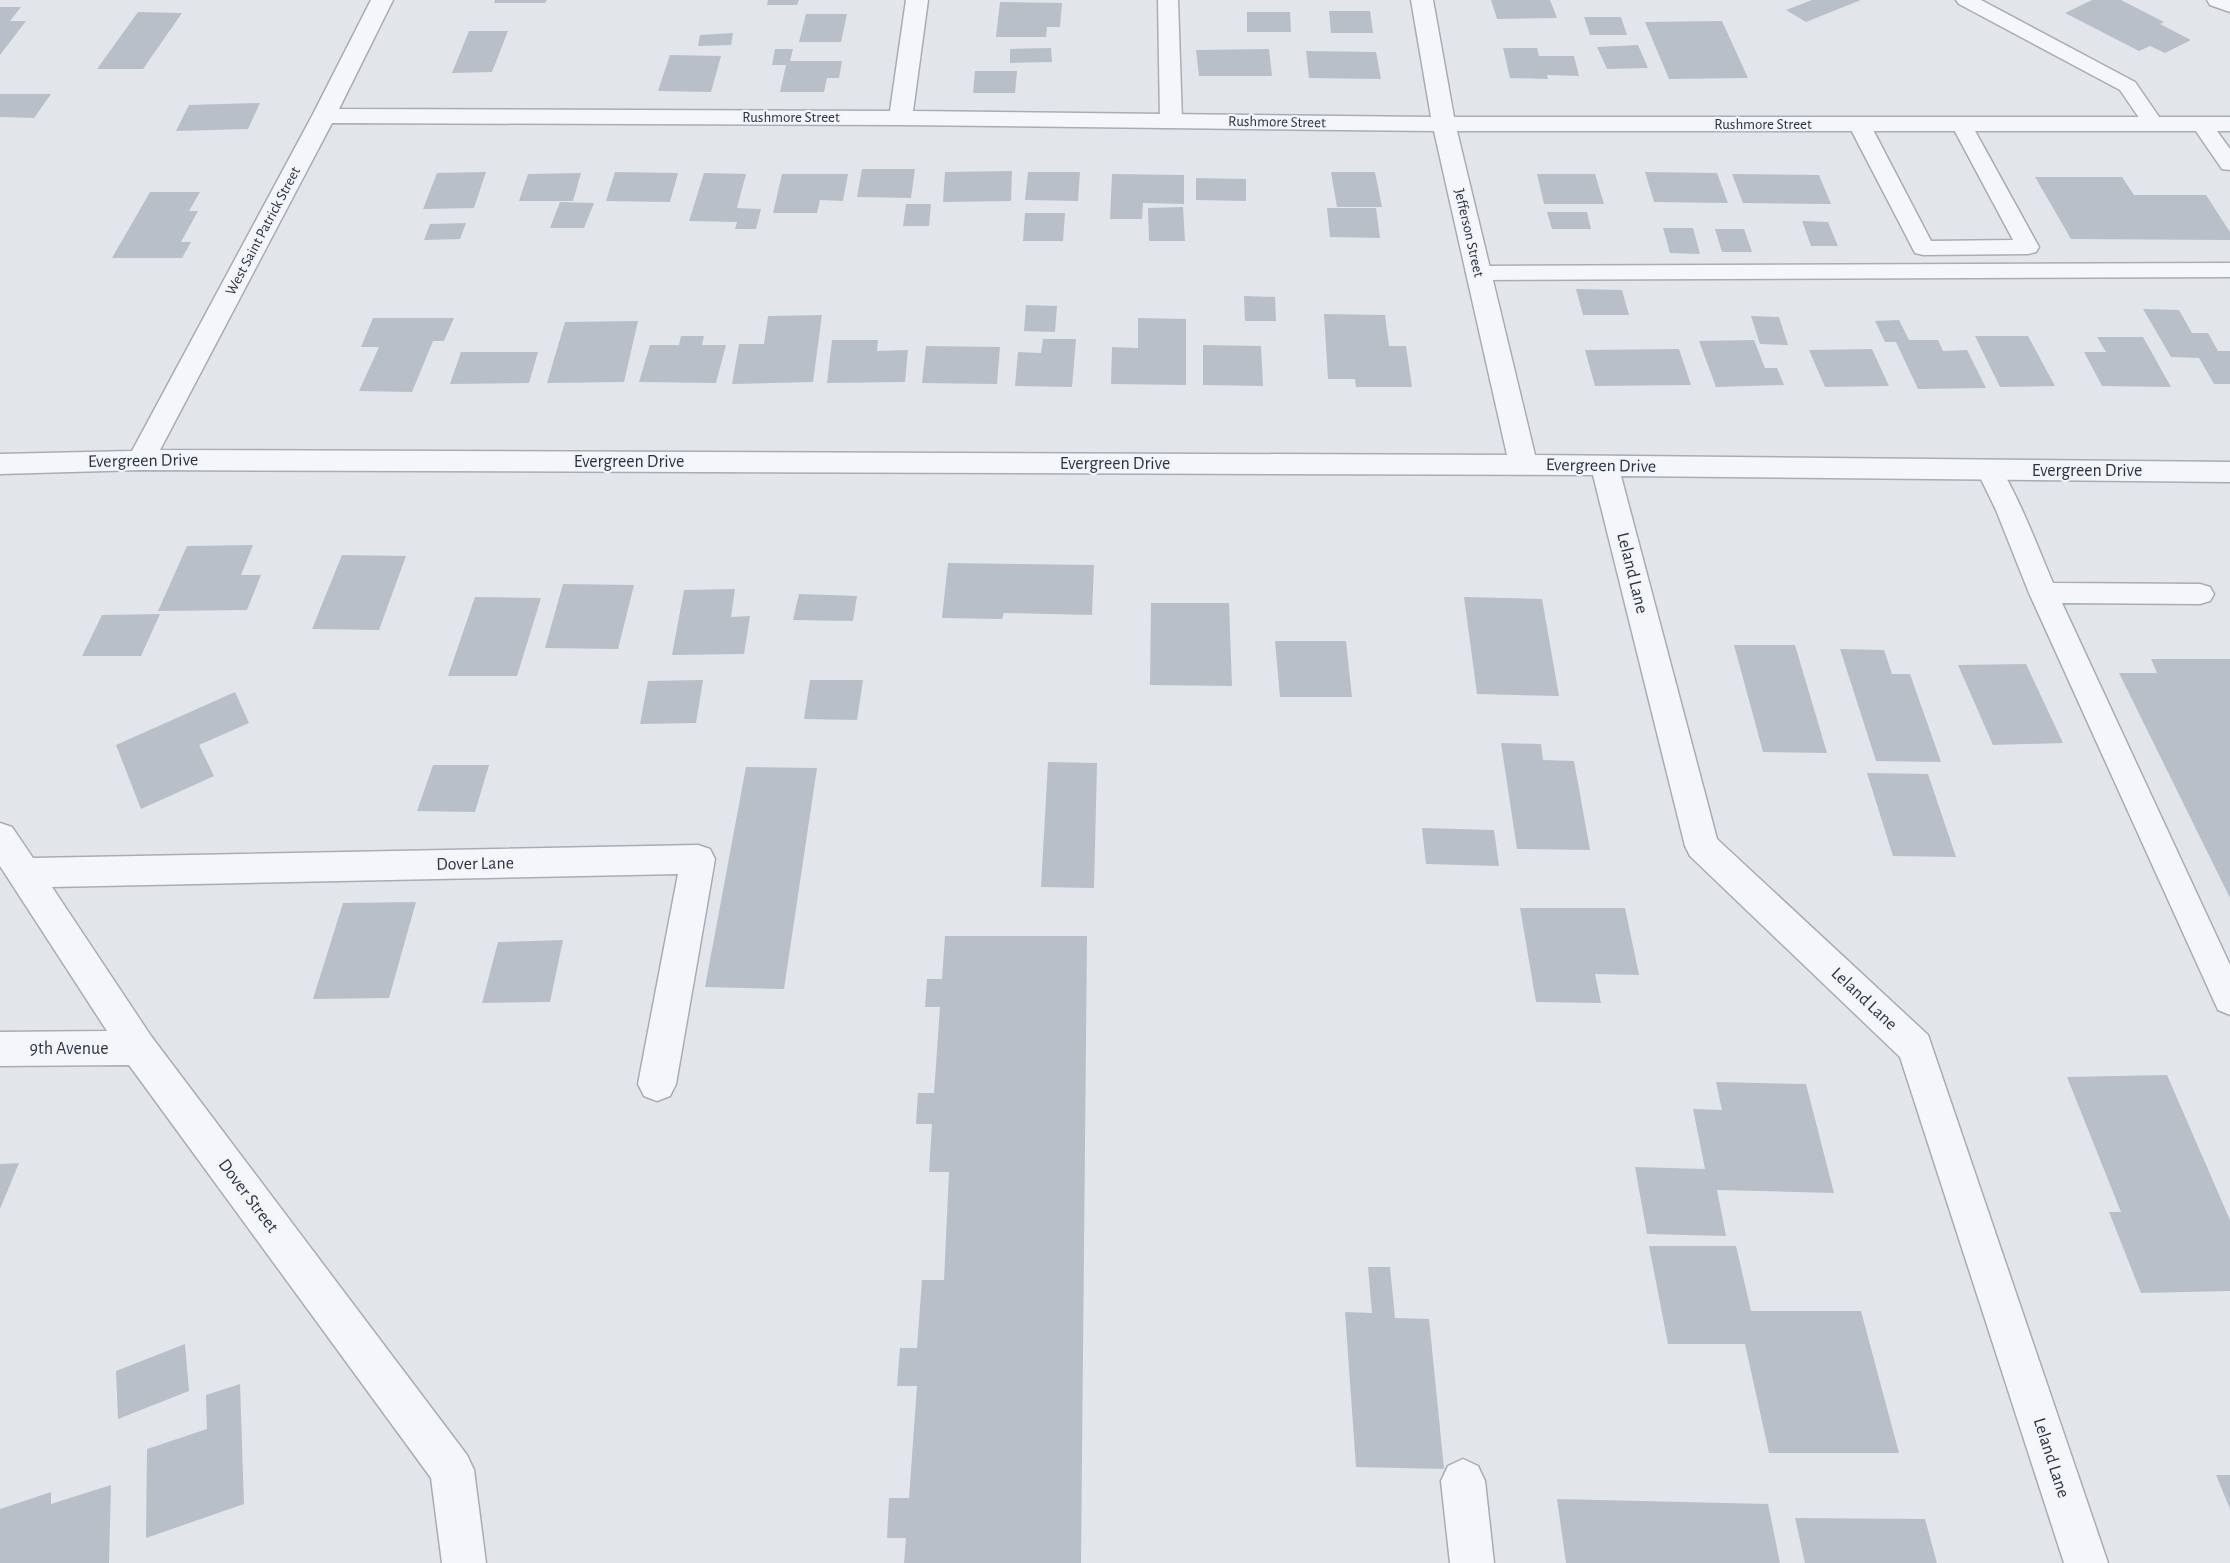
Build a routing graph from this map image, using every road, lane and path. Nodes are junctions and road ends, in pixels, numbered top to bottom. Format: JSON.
{"nodes":[{"id":1,"x":382,"y":0,"type":"edge"},
{"id":2,"x":917,"y":0,"type":"edge"},
{"id":3,"x":1168,"y":0,"type":"edge"},
{"id":4,"x":1422,"y":0,"type":"edge"},
{"id":5,"x":1966,"y":0,"type":"edge"},
{"id":6,"x":2218,"y":0,"type":"edge"},
{"id":7,"x":2230,"y":6,"type":"edge"},
{"id":8,"x":324,"y":116,"type":"junction"},
{"id":9,"x":902,"y":118,"type":"junction"},
{"id":10,"x":1171,"y":121,"type":"junction"},
{"id":11,"x":1444,"y":124,"type":"junction"},
{"id":12,"x":1859,"y":124,"type":"junction"},
{"id":13,"x":1962,"y":124,"type":"junction"},
{"id":14,"x":2153,"y":124,"type":"junction"},
{"id":15,"x":2202,"y":124,"type":"junction"},
{"id":16,"x":2230,"y":124,"type":"edge"},
{"id":17,"x":2230,"y":164,"type":"edge"},
{"id":18,"x":2230,"y":270,"type":"edge"},
{"id":19,"x":1478,"y":273,"type":"junction"},
{"id":20,"x":141,"y":460,"type":"junction"},
{"id":21,"x":0,"y":464,"type":"edge"},
{"id":22,"x":1523,"y":465,"type":"junction"},
{"id":23,"x":1605,"y":466,"type":"junction"},
{"id":24,"x":1990,"y":471,"type":"junction"},
{"id":25,"x":2230,"y":472,"type":"edge"},
{"id":26,"x":2043,"y":593,"type":"junction"},
{"id":27,"x":2200,"y":594,"type":"dead end"},
{"id":28,"x":0,"y":837,"type":"edge"},
{"id":29,"x":22,"y":873,"type":"junction"},
{"id":30,"x":2230,"y":1000,"type":"edge"},
{"id":31,"x":138,"y":1048,"type":"junction"},
{"id":32,"x":0,"y":1049,"type":"edge"},
{"id":33,"x":657,"y":1084,"type":"dead end"},
{"id":34,"x":1463,"y":1481,"type":"dead end"},
{"id":35,"x":464,"y":1563,"type":"edge"},
{"id":36,"x":1472,"y":1563,"type":"edge"},
{"id":37,"x":2086,"y":1563,"type":"edge"}],
"edges":[{"from":1,"to":8,"type":"street","name":"West Saint Patrick Street"},
{"from":2,"to":9,"type":"street"},
{"from":3,"to":10,"type":"lane"},
{"from":4,"to":11,"type":"street","name":"Jefferson Street"},
{"from":5,"to":14,"type":"lane"},
{"from":6,"to":7,"type":"street"},
{"from":8,"to":9,"type":"street","name":"Rushmore Street"},
{"from":8,"to":20,"type":"street","name":"West Saint Patrick Street"},
{"from":9,"to":10,"type":"street","name":"Rushmore Street"},
{"from":10,"to":11,"type":"street","name":"Rushmore Street"},
{"from":11,"to":12,"type":"street","name":"Rushmore Street"},
{"from":11,"to":19,"type":"street","name":"Jefferson Street"},
{"from":12,"to":13,"type":"street","name":"Rushmore Street"},
{"from":12,"to":13,"type":"lane"},
{"from":13,"to":14,"type":"street","name":"Rushmore Street"},
{"from":14,"to":15,"type":"street","name":"Rushmore Street"},
{"from":15,"to":16,"type":"street","name":"Rushmore Street"},
{"from":15,"to":17,"type":"lane"},
{"from":18,"to":19,"type":"lane"},
{"from":19,"to":22,"type":"street","name":"Jefferson Street"},
{"from":20,"to":21,"type":"street","name":"Evergreen Drive"},
{"from":20,"to":22,"type":"street","name":"Evergreen Drive"},
{"from":22,"to":23,"type":"street","name":"Evergreen Drive"},
{"from":23,"to":24,"type":"street","name":"Evergreen Drive"},
{"from":23,"to":37,"type":"street","name":"Leland Lane"},
{"from":24,"to":25,"type":"street","name":"Evergreen Drive"},
{"from":24,"to":26,"type":"lane"},
{"from":26,"to":27,"type":"lane"},
{"from":26,"to":30,"type":"lane"},
{"from":28,"to":29,"type":"street","name":"Dover Street"},
{"from":29,"to":31,"type":"street","name":"Dover Street"},
{"from":29,"to":33,"type":"street","name":"Dover Lane"},
{"from":31,"to":32,"type":"street","name":"9th Avenue"},
{"from":31,"to":35,"type":"street","name":"Dover Street"},
{"from":34,"to":36,"type":"street"}]}
